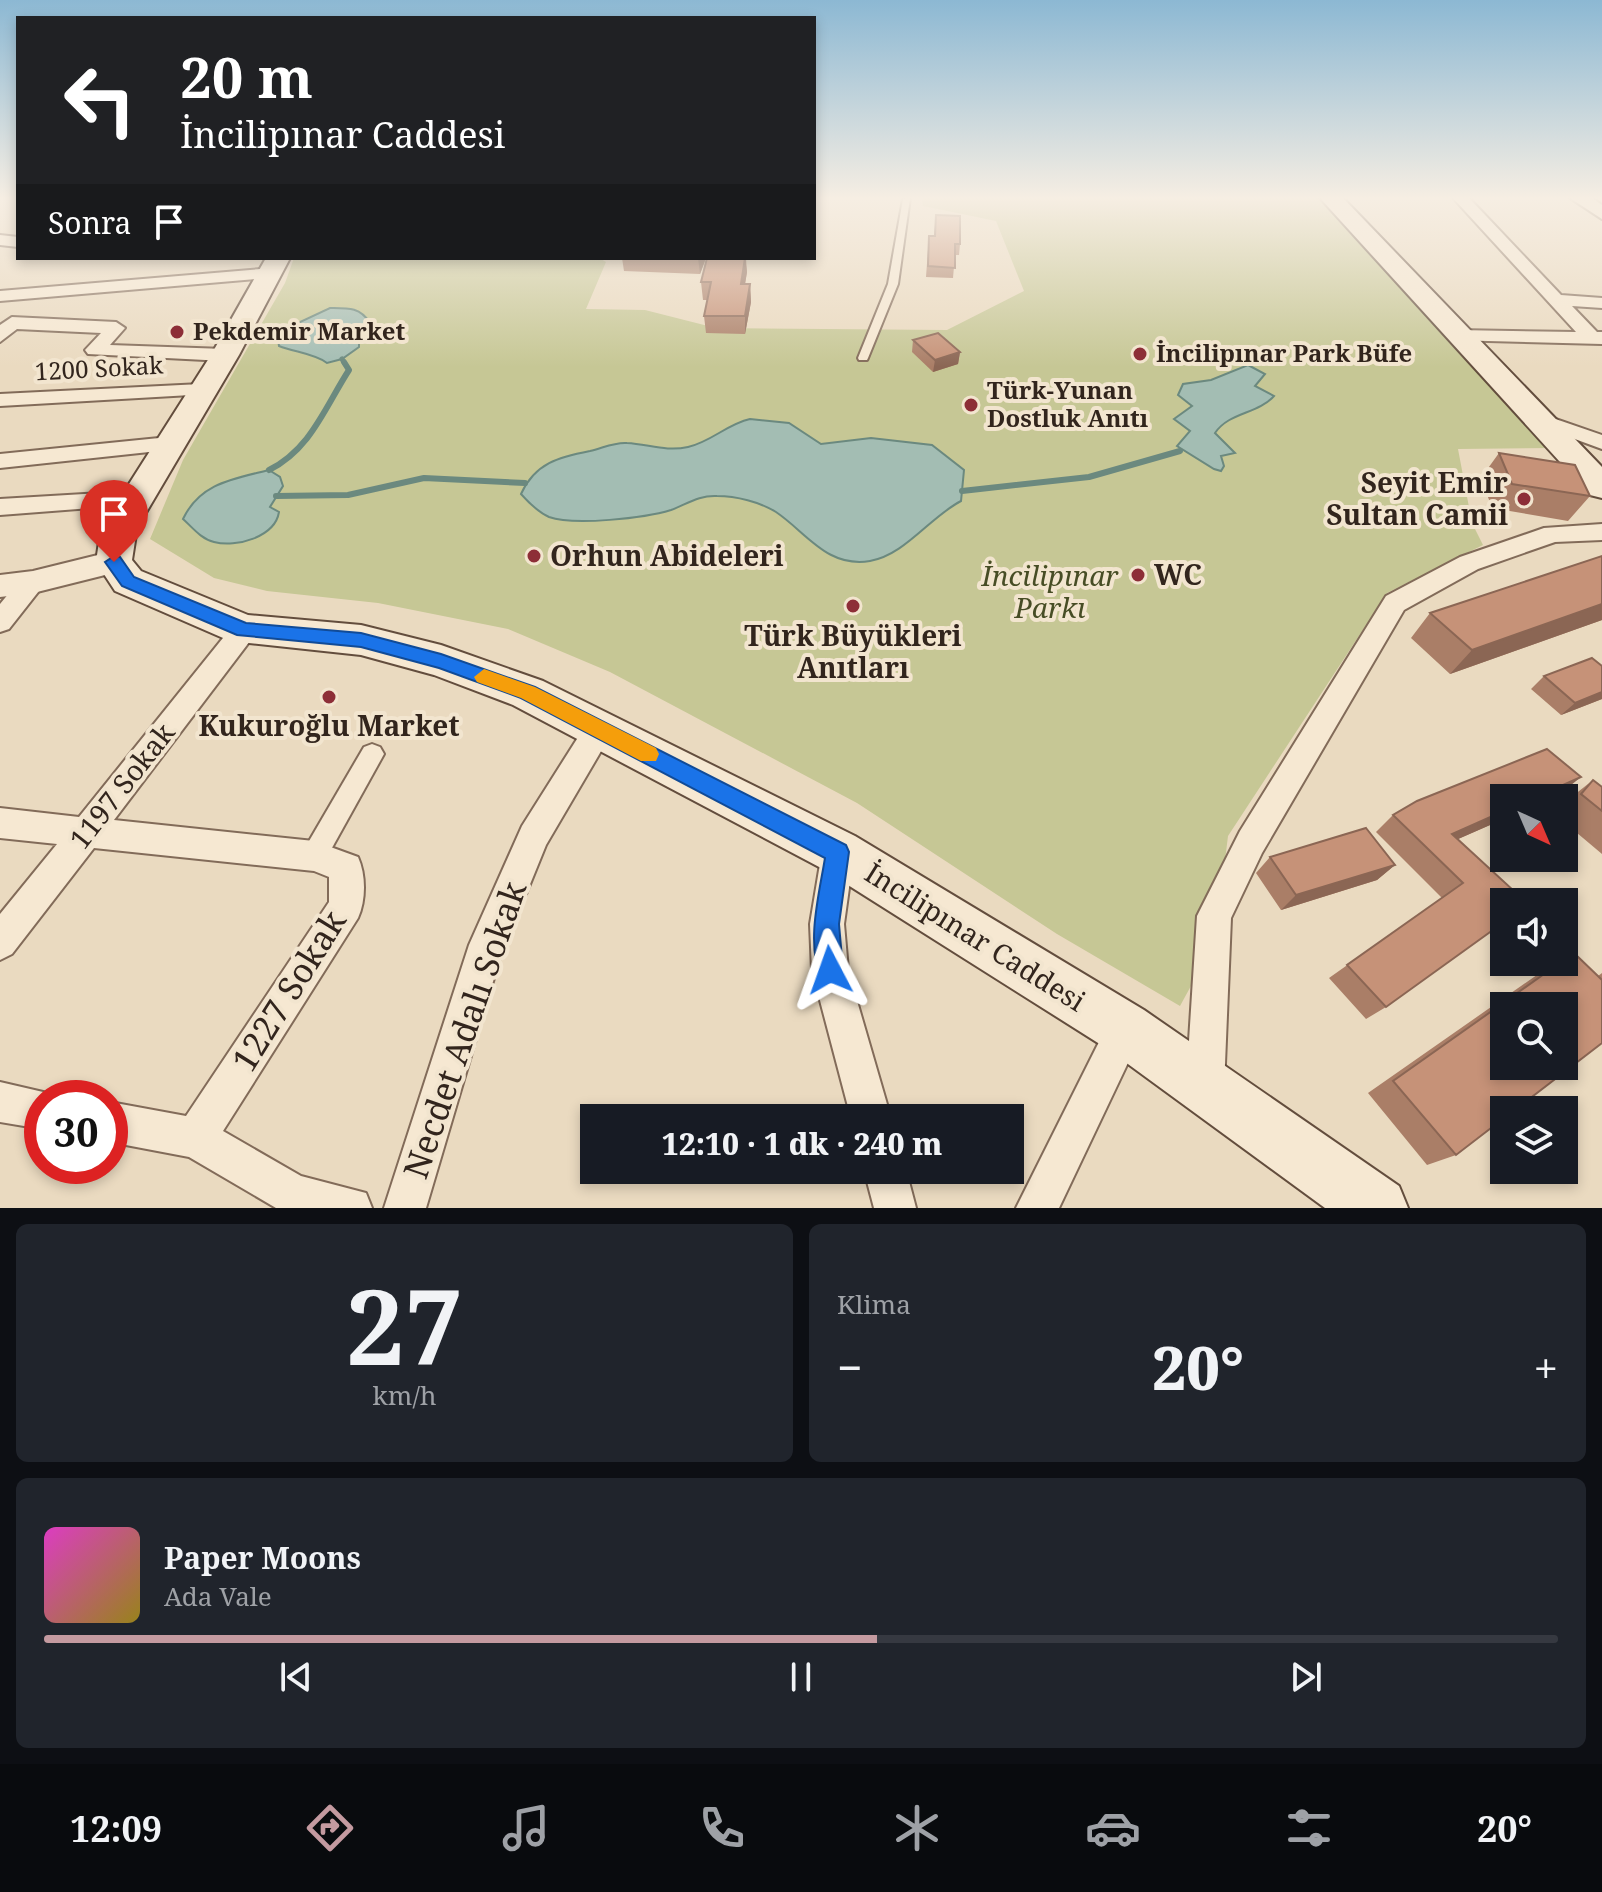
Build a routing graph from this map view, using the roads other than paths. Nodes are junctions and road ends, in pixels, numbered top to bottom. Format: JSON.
{"nodes":[{"id":1,"x":897,"y":254,"type":"edge"},
{"id":2,"x":1382,"y":254,"type":"edge"},
{"id":3,"x":1515,"y":254,"type":"edge"},
{"id":4,"x":275,"y":265,"type":"edge"},
{"id":5,"x":0,"y":296,"type":"edge"},
{"id":6,"x":1559,"y":300,"type":"junction"},
{"id":7,"x":1602,"y":303,"type":"edge"},
{"id":8,"x":6,"y":330,"type":"edge"},
{"id":9,"x":1457,"y":336,"type":"junction"},
{"id":10,"x":1596,"y":337,"type":"edge"},
{"id":11,"x":225,"y":355,"type":"junction"},
{"id":12,"x":863,"y":358,"type":"dead end"},
{"id":13,"x":201,"y":390,"type":"junction"},
{"id":14,"x":0,"y":400,"type":"edge"},
{"id":15,"x":1541,"y":420,"type":"junction"},
{"id":16,"x":1602,"y":442,"type":"edge"},
{"id":17,"x":169,"y":444,"type":"junction"},
{"id":18,"x":0,"y":461,"type":"edge"},
{"id":19,"x":1602,"y":487,"type":"edge"},
{"id":20,"x":135,"y":499,"type":"junction"},
{"id":21,"x":0,"y":507,"type":"edge"},
{"id":22,"x":1602,"y":532,"type":"edge"},
{"id":23,"x":114,"y":562,"type":"junction"},
{"id":24,"x":33,"y":582,"type":"junction"},
{"id":25,"x":0,"y":586,"type":"edge"},
{"id":26,"x":0,"y":622,"type":"edge"},
{"id":27,"x":244,"y":630,"type":"junction"},
{"id":28,"x":599,"y":729,"type":"junction"},
{"id":29,"x":372,"y":754,"type":"dead end"},
{"id":30,"x":0,"y":823,"type":"edge"},
{"id":31,"x":85,"y":835,"type":"junction"},
{"id":32,"x":838,"y":852,"type":"junction"},
{"id":33,"x":314,"y":856,"type":"junction"},
{"id":34,"x":0,"y":942,"type":"edge"},
{"id":35,"x":1125,"y":1029,"type":"junction"},
{"id":36,"x":1205,"y":1088,"type":"junction"},
{"id":37,"x":0,"y":1102,"type":"edge"},
{"id":38,"x":867,"y":1104,"type":"edge"},
{"id":39,"x":24,"y":1106,"type":"edge"},
{"id":40,"x":128,"y":1125,"type":"edge"},
{"id":41,"x":195,"y":1138,"type":"junction"},
{"id":42,"x":889,"y":1184,"type":"edge"},
{"id":43,"x":351,"y":1208,"type":"edge"},
{"id":44,"x":405,"y":1208,"type":"edge"},
{"id":45,"x":895,"y":1208,"type":"edge"},
{"id":46,"x":1037,"y":1208,"type":"edge"},
{"id":47,"x":1377,"y":1208,"type":"edge"}],
"edges":[{"from":1,"to":12,"type":"lane"},
{"from":2,"to":9,"type":"main road"},
{"from":3,"to":6,"type":"street"},
{"from":4,"to":5,"type":"street"},
{"from":4,"to":11,"type":"main road"},
{"from":6,"to":7,"type":"street"},
{"from":6,"to":10,"type":"street"},
{"from":8,"to":11,"type":"street"},
{"from":9,"to":10,"type":"street"},
{"from":9,"to":15,"type":"main road"},
{"from":11,"to":13,"type":"main road"},
{"from":13,"to":14,"type":"street","name":"1200 Sokak"},
{"from":13,"to":17,"type":"main road"},
{"from":15,"to":16,"type":"street"},
{"from":15,"to":19,"type":"main road"},
{"from":17,"to":18,"type":"street"},
{"from":17,"to":20,"type":"main road"},
{"from":20,"to":21,"type":"street"},
{"from":20,"to":23,"type":"main road"},
{"from":22,"to":36,"type":"street"},
{"from":23,"to":24,"type":"street"},
{"from":23,"to":27,"type":"main road","name":"İncilipınar Caddesi"},
{"from":24,"to":25,"type":"street"},
{"from":24,"to":26,"type":"street"},
{"from":27,"to":28,"type":"main road","name":"İncilipınar Caddesi"},
{"from":27,"to":31,"type":"street","name":"1197 Sokak"},
{"from":28,"to":32,"type":"main road","name":"İncilipınar Caddesi"},
{"from":28,"to":44,"type":"street","name":"Necdet Adalı Sokak"},
{"from":29,"to":33,"type":"street"},
{"from":30,"to":31,"type":"street","name":"1227 Sokak"},
{"from":31,"to":33,"type":"street","name":"1227 Sokak"},
{"from":31,"to":34,"type":"street","name":"1197 Sokak"},
{"from":32,"to":35,"type":"main road","name":"İncilipınar Caddesi"},
{"from":32,"to":38,"type":"street"},
{"from":33,"to":41,"type":"street","name":"1227 Sokak"},
{"from":35,"to":36,"type":"main road","name":"İncilipınar Caddesi"},
{"from":35,"to":46,"type":"street"},
{"from":36,"to":47,"type":"main road","name":"İncilipınar Caddesi"},
{"from":37,"to":39,"type":"street"},
{"from":40,"to":41,"type":"street"},
{"from":41,"to":43,"type":"street"},
{"from":42,"to":45,"type":"street"}]}
